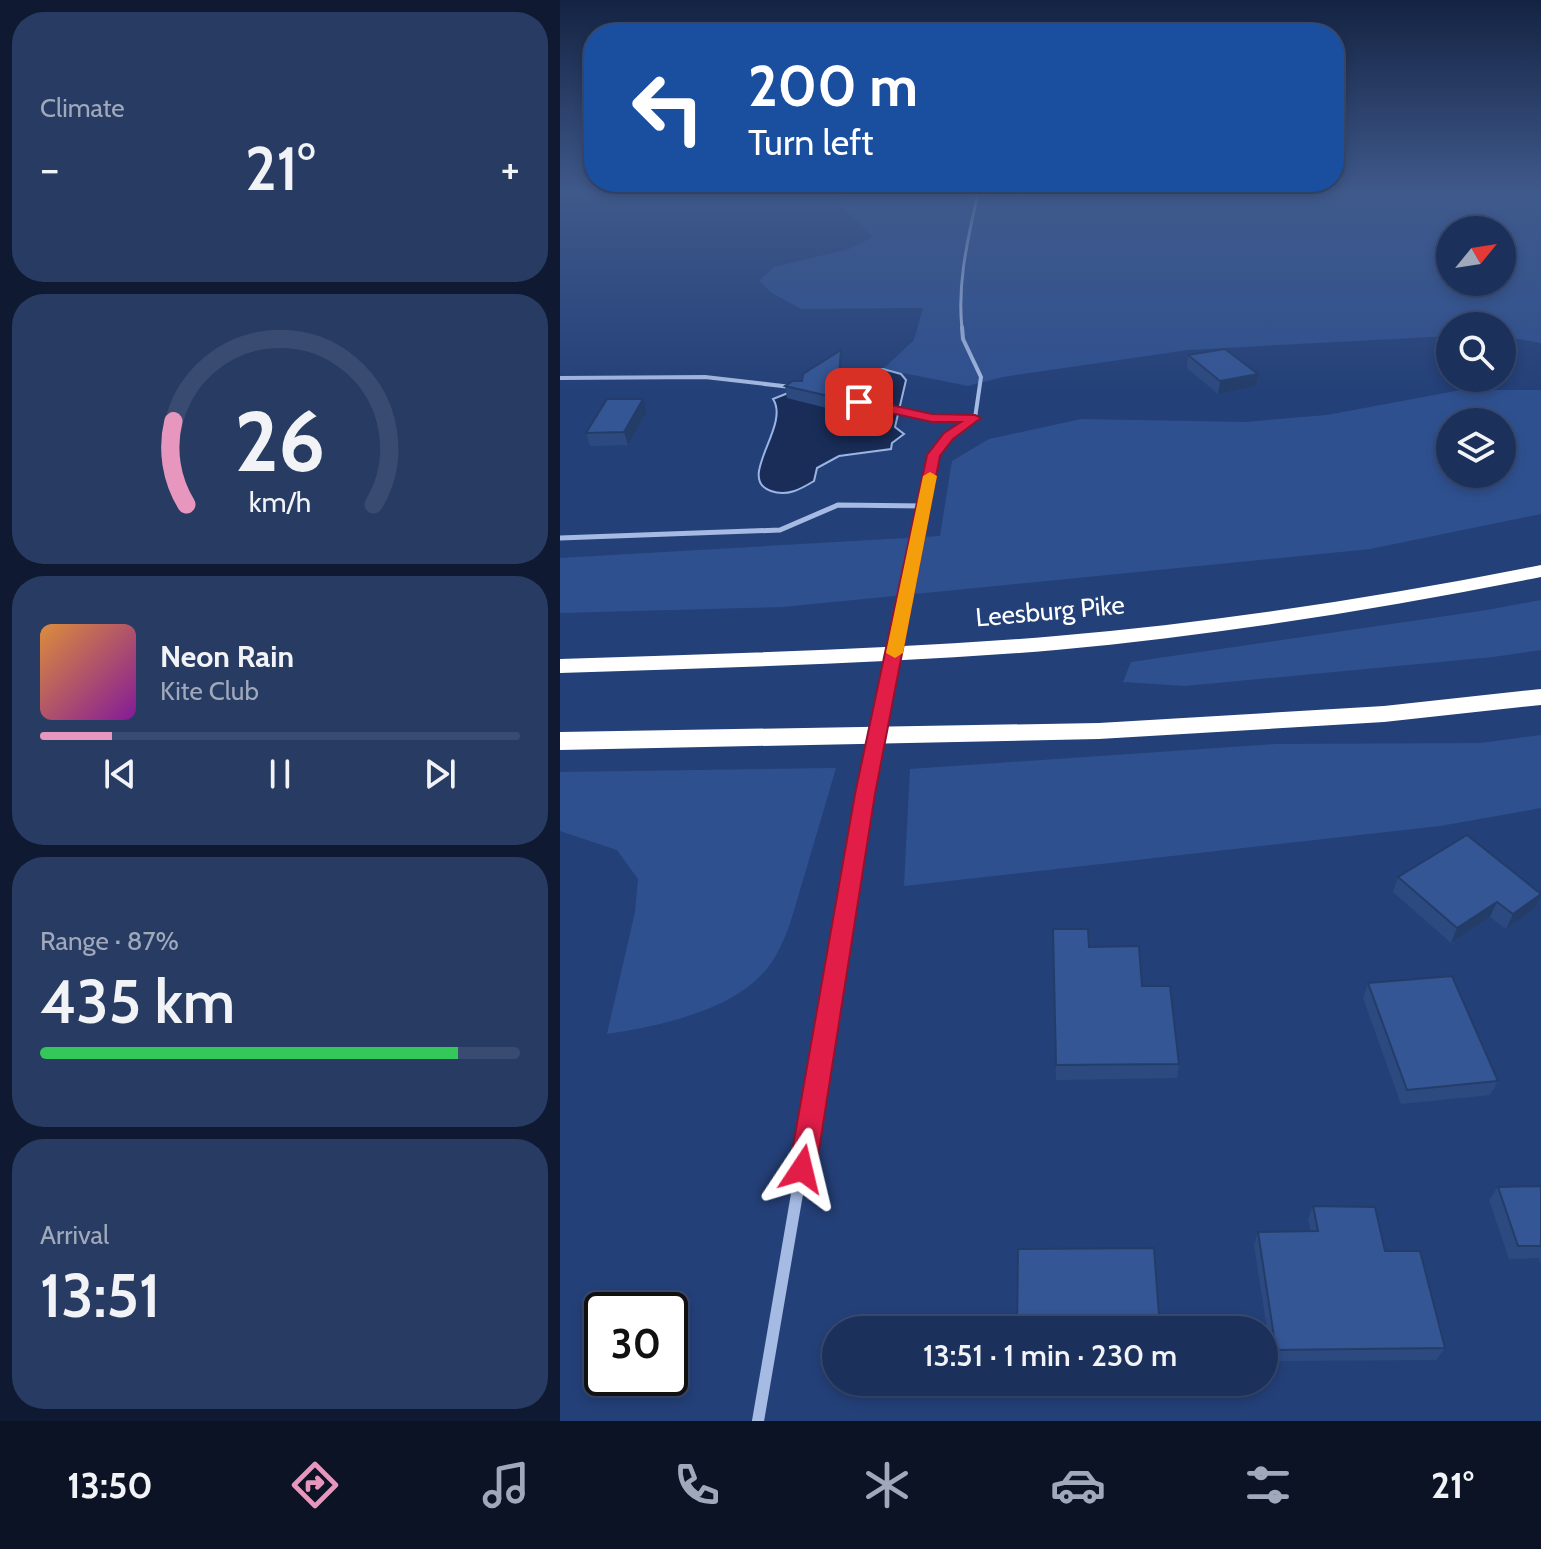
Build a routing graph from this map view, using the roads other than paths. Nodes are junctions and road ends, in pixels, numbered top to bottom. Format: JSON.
{"nodes":[{"id":1,"x":964,"y":259,"type":"edge"},
{"id":2,"x":560,"y":378,"type":"edge"},
{"id":3,"x":801,"y":389,"type":"edge"},
{"id":4,"x":859,"y":402,"type":"dead end"},
{"id":5,"x":975,"y":418,"type":"junction"},
{"id":6,"x":925,"y":506,"type":"junction"},
{"id":7,"x":560,"y":538,"type":"edge"},
{"id":8,"x":1541,"y":571,"type":"edge"},
{"id":9,"x":560,"y":666,"type":"edge"},
{"id":10,"x":1541,"y":697,"type":"edge"},
{"id":11,"x":560,"y":741,"type":"edge"},
{"id":12,"x":758,"y":1421,"type":"edge"}],
"edges":[{"from":1,"to":5,"type":"lane"},
{"from":2,"to":3,"type":"lane"},
{"from":4,"to":5,"type":"lane"},
{"from":5,"to":6,"type":"street"},
{"from":6,"to":7,"type":"lane"},
{"from":6,"to":12,"type":"street"},
{"from":8,"to":9,"type":"highway","name":"Leesburg Pike"},
{"from":10,"to":11,"type":"highway"}]}
